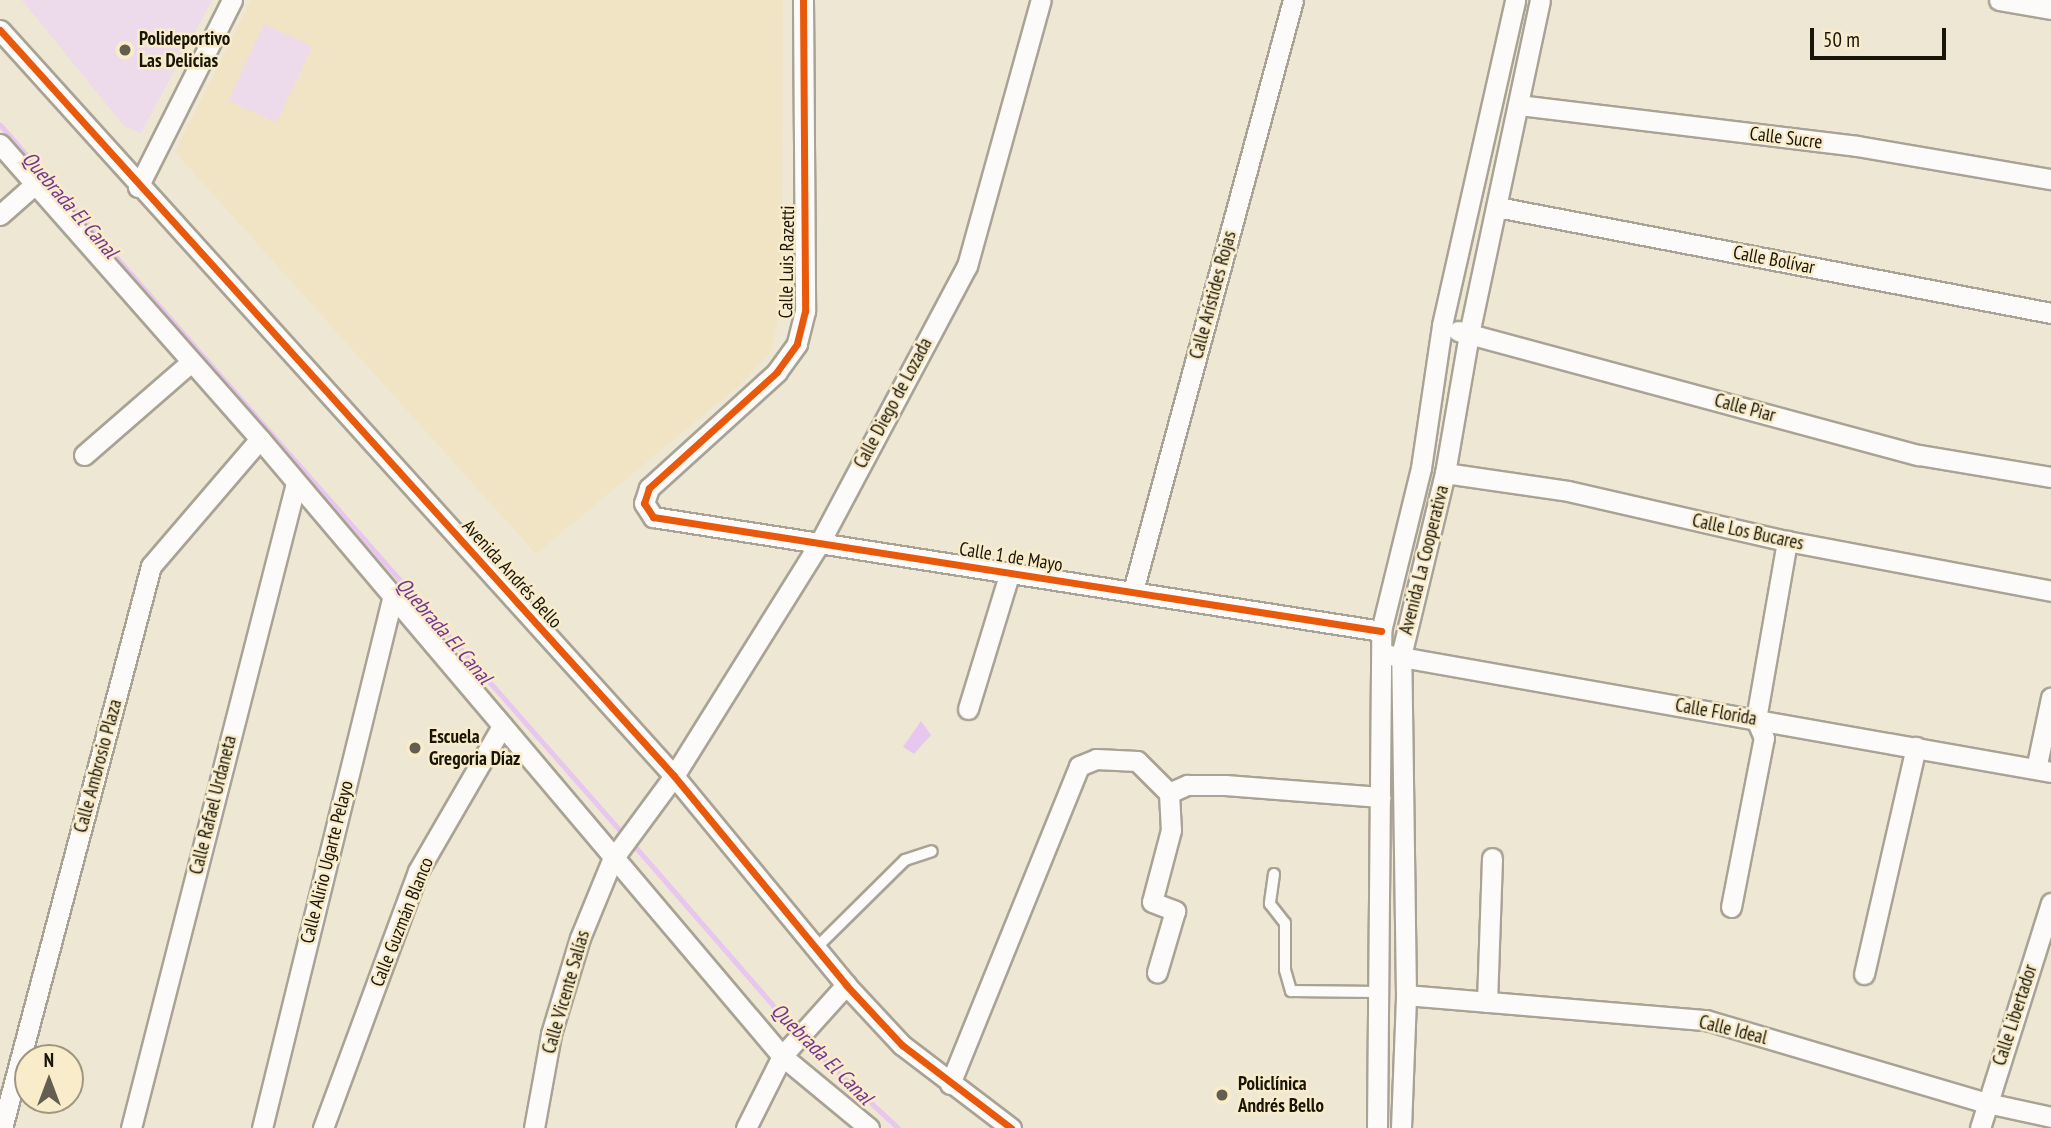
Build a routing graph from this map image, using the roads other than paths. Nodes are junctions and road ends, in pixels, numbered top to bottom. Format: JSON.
{"nodes":[{"id":1,"x":232,"y":0,"type":"edge"},
{"id":2,"x":803,"y":0,"type":"edge"},
{"id":3,"x":1041,"y":0,"type":"edge"},
{"id":4,"x":1293,"y":0,"type":"edge"},
{"id":5,"x":1515,"y":0,"type":"edge"},
{"id":6,"x":1540,"y":0,"type":"edge"},
{"id":7,"x":1999,"y":0,"type":"edge"},
{"id":8,"x":2051,"y":9,"type":"edge"},
{"id":9,"x":0,"y":30,"type":"edge"},
{"id":10,"x":1519,"y":105,"type":"junction"},
{"id":11,"x":0,"y":144,"type":"edge"},
{"id":12,"x":2051,"y":179,"type":"edge"},
{"id":13,"x":35,"y":184,"type":"junction"},
{"id":14,"x":138,"y":187,"type":"junction"},
{"id":15,"x":1497,"y":207,"type":"junction"},
{"id":16,"x":0,"y":215,"type":"edge"},
{"id":17,"x":2051,"y":313,"type":"edge"},
{"id":18,"x":1442,"y":326,"type":"junction"},
{"id":19,"x":1469,"y":334,"type":"junction"},
{"id":20,"x":191,"y":362,"type":"junction"},
{"id":21,"x":260,"y":439,"type":"junction"},
{"id":22,"x":84,"y":455,"type":"dead end"},
{"id":23,"x":1445,"y":472,"type":"junction"},
{"id":24,"x":2051,"y":477,"type":"edge"},
{"id":25,"x":296,"y":483,"type":"junction"},
{"id":26,"x":644,"y":503,"type":"joint"},
{"id":27,"x":1787,"y":541,"type":"junction"},
{"id":28,"x":819,"y":544,"type":"junction"},
{"id":29,"x":1010,"y":572,"type":"junction"},
{"id":30,"x":1133,"y":591,"type":"junction"},
{"id":31,"x":2051,"y":591,"type":"edge"},
{"id":32,"x":393,"y":595,"type":"junction"},
{"id":33,"x":1381,"y":632,"type":"junction"},
{"id":34,"x":1381,"y":654,"type":"junction"},
{"id":35,"x":1401,"y":656,"type":"junction"},
{"id":36,"x":2051,"y":698,"type":"edge"},
{"id":37,"x":968,"y":709,"type":"dead end"},
{"id":38,"x":1756,"y":719,"type":"junction"},
{"id":39,"x":502,"y":726,"type":"junction"},
{"id":40,"x":1916,"y":747,"type":"junction"},
{"id":41,"x":2044,"y":770,"type":"edge"},
{"id":42,"x":674,"y":776,"type":"junction"},
{"id":43,"x":1169,"y":793,"type":"junction"},
{"id":44,"x":1381,"y":797,"type":"junction"},
{"id":45,"x":654,"y":803,"type":"joint"},
{"id":46,"x":932,"y":851,"type":"dead end"},
{"id":47,"x":1492,"y":858,"type":"dead end"},
{"id":48,"x":612,"y":860,"type":"junction"},
{"id":49,"x":1274,"y":874,"type":"dead end"},
{"id":50,"x":2051,"y":903,"type":"edge"},
{"id":51,"x":1731,"y":907,"type":"dead end"},
{"id":52,"x":816,"y":948,"type":"junction"},
{"id":53,"x":1157,"y":972,"type":"dead end"},
{"id":54,"x":1864,"y":974,"type":"dead end"},
{"id":55,"x":846,"y":985,"type":"junction"},
{"id":56,"x":1378,"y":992,"type":"junction"},
{"id":57,"x":1406,"y":995,"type":"junction"},
{"id":58,"x":1487,"y":1002,"type":"junction"},
{"id":59,"x":782,"y":1056,"type":"junction"},
{"id":60,"x":950,"y":1084,"type":"junction"},
{"id":61,"x":1987,"y":1103,"type":"junction"},
{"id":62,"x":2051,"y":1117,"type":"edge"},
{"id":63,"x":2,"y":1128,"type":"edge"},
{"id":64,"x":131,"y":1128,"type":"edge"},
{"id":65,"x":262,"y":1128,"type":"edge"},
{"id":66,"x":323,"y":1128,"type":"edge"},
{"id":67,"x":534,"y":1128,"type":"edge"},
{"id":68,"x":746,"y":1128,"type":"edge"},
{"id":69,"x":869,"y":1128,"type":"edge"},
{"id":70,"x":1011,"y":1128,"type":"edge"},
{"id":71,"x":1377,"y":1128,"type":"edge"},
{"id":72,"x":1401,"y":1128,"type":"edge"},
{"id":73,"x":1980,"y":1128,"type":"edge"}],
"edges":[{"from":1,"to":14,"type":"street"},
{"from":2,"to":26,"type":"street","name":"Calle Luis Razetti"},
{"from":3,"to":28,"type":"street","name":"Calle Diego de Lozada"},
{"from":4,"to":30,"type":"street","name":"Calle Arístides Rojas"},
{"from":5,"to":18,"type":"street","name":"Avenida La Cooperativa"},
{"from":6,"to":10,"type":"street","name":"Avenida La Cooperativa"},
{"from":7,"to":8,"type":"street"},
{"from":9,"to":14,"type":"street","name":"Avenida Andrés Bello"},
{"from":10,"to":12,"type":"street","name":"Calle Sucre"},
{"from":10,"to":15,"type":"street","name":"Avenida La Cooperativa"},
{"from":11,"to":13,"type":"street"},
{"from":13,"to":16,"type":"street"},
{"from":13,"to":20,"type":"street"},
{"from":14,"to":42,"type":"street","name":"Avenida Andrés Bello"},
{"from":15,"to":17,"type":"street","name":"Calle Bolívar"},
{"from":15,"to":19,"type":"street","name":"Avenida La Cooperativa"},
{"from":18,"to":19,"type":"street","name":"Calle Piar"},
{"from":18,"to":33,"type":"street","name":"Avenida La Cooperativa"},
{"from":19,"to":23,"type":"street","name":"Avenida La Cooperativa"},
{"from":19,"to":24,"type":"street","name":"Calle Piar"},
{"from":20,"to":21,"type":"street"},
{"from":20,"to":22,"type":"street"},
{"from":21,"to":25,"type":"street"},
{"from":21,"to":63,"type":"street","name":"Calle Ambrosio Plaza"},
{"from":23,"to":27,"type":"street","name":"Calle Los Bucares"},
{"from":23,"to":35,"type":"street","name":"Avenida La Cooperativa"},
{"from":25,"to":32,"type":"street"},
{"from":25,"to":64,"type":"street","name":"Calle Rafael Urdaneta"},
{"from":26,"to":28,"type":"street","name":"Calle 1 de Mayo"},
{"from":27,"to":31,"type":"street","name":"Calle Los Bucares"},
{"from":27,"to":38,"type":"street"},
{"from":28,"to":29,"type":"street","name":"Calle 1 de Mayo"},
{"from":28,"to":42,"type":"street","name":"Calle Diego de Lozada"},
{"from":29,"to":30,"type":"street","name":"Calle 1 de Mayo"},
{"from":29,"to":37,"type":"street"},
{"from":30,"to":33,"type":"street","name":"Calle 1 de Mayo"},
{"from":32,"to":39,"type":"street"},
{"from":32,"to":65,"type":"street","name":"Calle Alirio Ugarte Pelayo"},
{"from":33,"to":34,"type":"street","name":"Avenida La Cooperativa"},
{"from":34,"to":35,"type":"street","name":"Calle Florida"},
{"from":34,"to":44,"type":"street","name":"Avenida La Cooperativa"},
{"from":35,"to":38,"type":"street","name":"Calle Florida"},
{"from":35,"to":57,"type":"street","name":"Avenida La Cooperativa"},
{"from":36,"to":41,"type":"street"},
{"from":38,"to":40,"type":"street","name":"Calle Florida"},
{"from":38,"to":51,"type":"street"},
{"from":39,"to":48,"type":"street"},
{"from":39,"to":66,"type":"street","name":"Calle Guzmán Blanco"},
{"from":40,"to":41,"type":"street","name":"Calle Florida"},
{"from":40,"to":54,"type":"street"},
{"from":42,"to":45,"type":"street","name":"Calle Diego de Lozada"},
{"from":42,"to":52,"type":"street","name":"Avenida Andrés Bello"},
{"from":43,"to":44,"type":"street"},
{"from":43,"to":53,"type":"street"},
{"from":43,"to":60,"type":"street"},
{"from":44,"to":56,"type":"street","name":"Avenida La Cooperativa"},
{"from":45,"to":48,"type":"street","name":"Calle Vicente Salías"},
{"from":46,"to":52,"type":"lane"},
{"from":47,"to":58,"type":"street"},
{"from":48,"to":59,"type":"street"},
{"from":48,"to":67,"type":"street","name":"Calle Vicente Salías"},
{"from":49,"to":56,"type":"lane"},
{"from":50,"to":61,"type":"street","name":"Calle Libertador"},
{"from":52,"to":55,"type":"street","name":"Avenida Andrés Bello"},
{"from":55,"to":59,"type":"street"},
{"from":55,"to":60,"type":"street","name":"Avenida Andrés Bello"},
{"from":56,"to":71,"type":"street","name":"Avenida La Cooperativa"},
{"from":57,"to":58,"type":"street","name":"Calle Ideal"},
{"from":57,"to":72,"type":"street","name":"Avenida La Cooperativa"},
{"from":58,"to":61,"type":"street","name":"Calle Ideal"},
{"from":59,"to":68,"type":"street"},
{"from":59,"to":69,"type":"street"},
{"from":60,"to":70,"type":"street","name":"Avenida Andrés Bello"},
{"from":61,"to":62,"type":"street","name":"Calle Ideal"},
{"from":61,"to":73,"type":"street","name":"Calle Libertador"}]}
